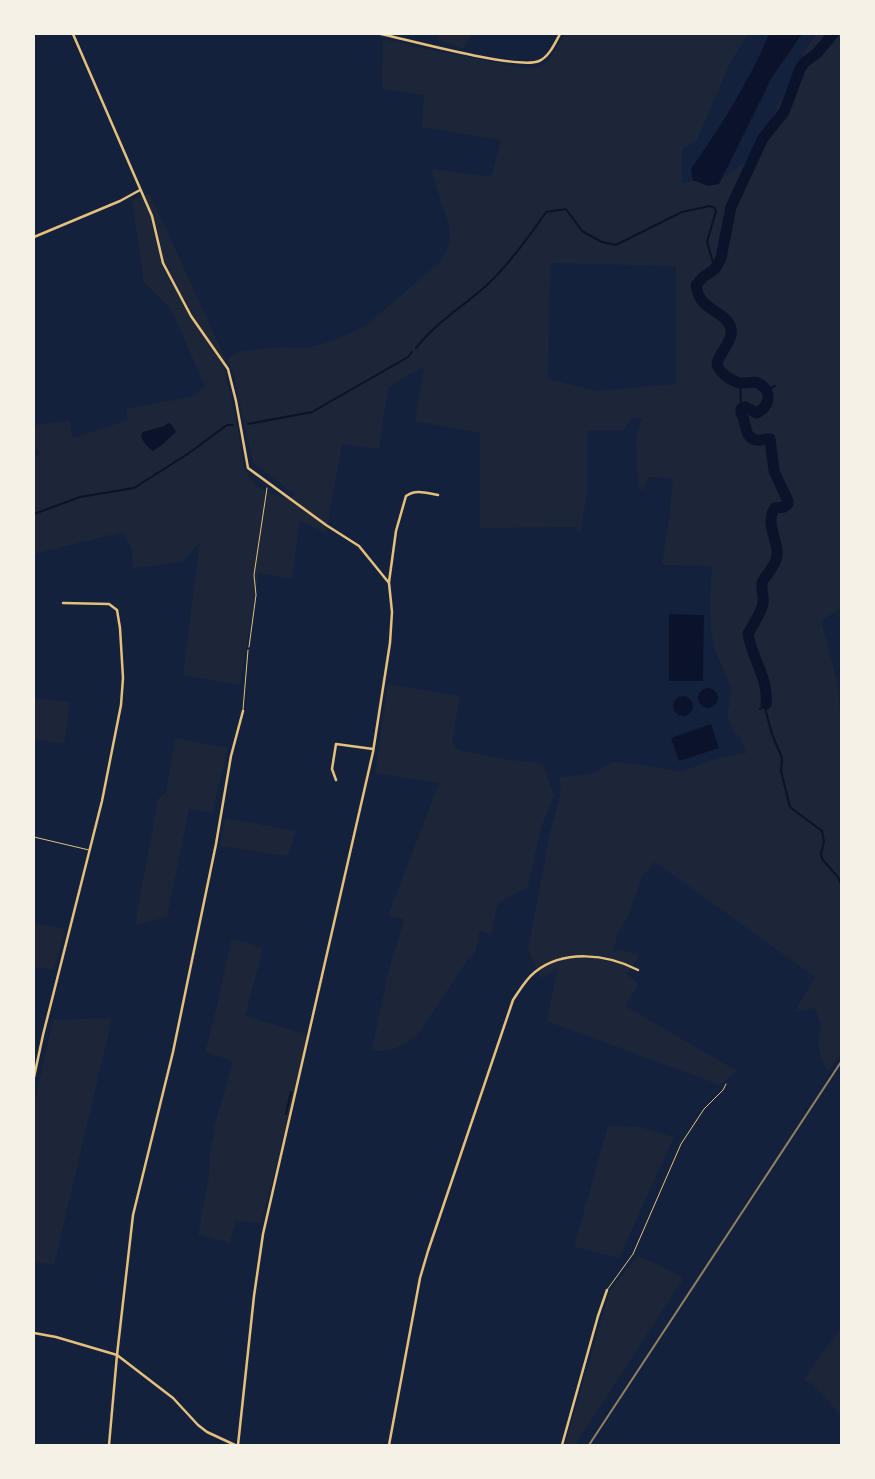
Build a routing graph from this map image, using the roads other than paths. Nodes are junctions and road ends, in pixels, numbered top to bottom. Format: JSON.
{"nodes":[{"id":1,"x":73,"y":34,"type":"edge"},
{"id":2,"x":381,"y":34,"type":"edge"},
{"id":3,"x":560,"y":34,"type":"edge"},
{"id":4,"x":140,"y":190,"type":"junction"},
{"id":5,"x":34,"y":237,"type":"edge"},
{"id":6,"x":438,"y":495,"type":"dead end"},
{"id":7,"x":389,"y":583,"type":"junction"},
{"id":8,"x":62,"y":603,"type":"dead end"},
{"id":9,"x":248,"y":650,"type":"road end"},
{"id":10,"x":243,"y":711,"type":"joint"},
{"id":11,"x":374,"y":750,"type":"junction"},
{"id":12,"x":336,"y":780,"type":"dead end"},
{"id":13,"x":34,"y":837,"type":"edge"},
{"id":14,"x":90,"y":850,"type":"junction"},
{"id":15,"x":638,"y":970,"type":"dead end"},
{"id":16,"x":34,"y":1076,"type":"edge"},
{"id":17,"x":726,"y":1084,"type":"dead end"},
{"id":18,"x":607,"y":1290,"type":"joint"},
{"id":19,"x":34,"y":1333,"type":"edge"},
{"id":20,"x":116,"y":1355,"type":"junction"},
{"id":21,"x":110,"y":1445,"type":"edge"},
{"id":22,"x":236,"y":1445,"type":"edge"},
{"id":23,"x":389,"y":1445,"type":"edge"},
{"id":24,"x":562,"y":1445,"type":"edge"}],
"edges":[{"from":1,"to":4,"type":"street"},
{"from":2,"to":3,"type":"street"},
{"from":4,"to":5,"type":"street"},
{"from":4,"to":7,"type":"street"},
{"from":6,"to":7,"type":"street"},
{"from":7,"to":11,"type":"street"},
{"from":8,"to":14,"type":"street"},
{"from":9,"to":10,"type":"lane"},
{"from":10,"to":20,"type":"street"},
{"from":11,"to":12,"type":"street"},
{"from":11,"to":22,"type":"street"},
{"from":13,"to":14,"type":"lane"},
{"from":14,"to":16,"type":"street"},
{"from":15,"to":23,"type":"street"},
{"from":17,"to":18,"type":"lane"},
{"from":18,"to":24,"type":"street"},
{"from":19,"to":20,"type":"street"},
{"from":20,"to":21,"type":"street"},
{"from":20,"to":22,"type":"street"}]}
